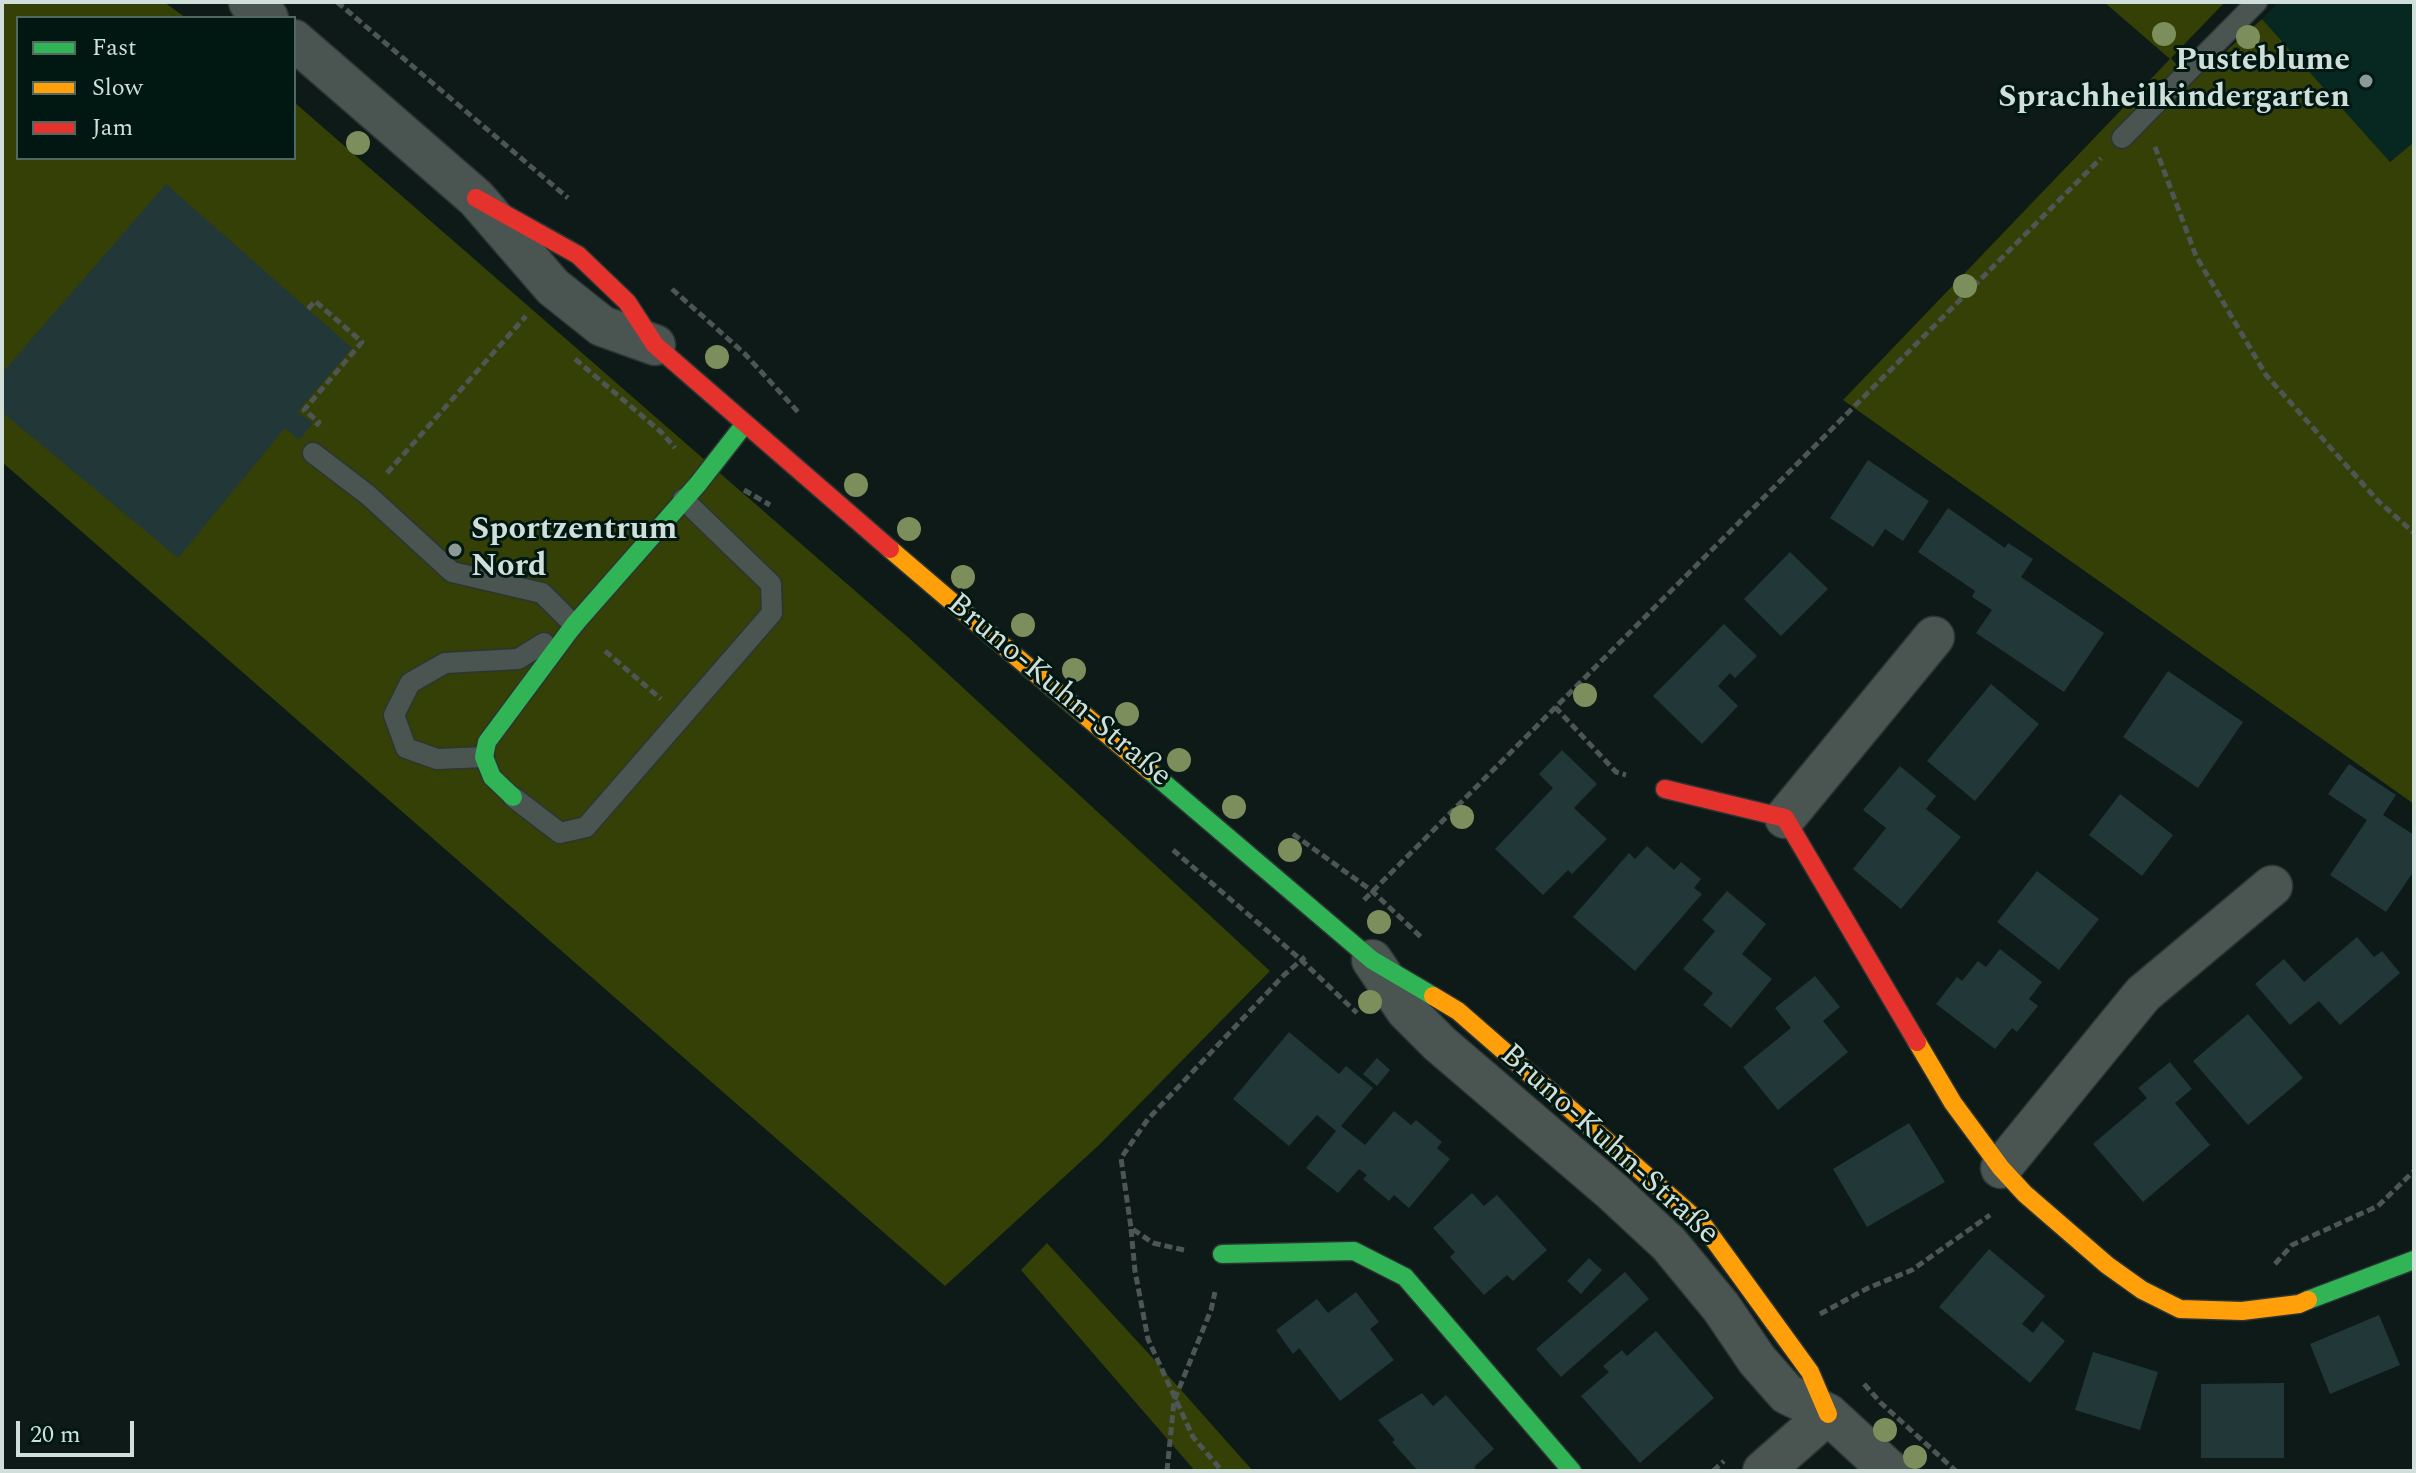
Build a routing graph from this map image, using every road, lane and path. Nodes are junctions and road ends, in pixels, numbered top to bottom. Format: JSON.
{"nodes":[{"id":1,"x":249,"y":2,"type":"edge"},
{"id":2,"x":2257,"y":2,"type":"edge"},
{"id":3,"x":266,"y":16,"type":"edge"},
{"id":4,"x":296,"y":42,"type":"edge"},
{"id":5,"x":2143,"y":116,"type":"junction"},
{"id":6,"x":2122,"y":138,"type":"joint"},
{"id":7,"x":308,"y":309,"type":"dead end"},
{"id":8,"x":536,"y":327,"type":"dead end"},
{"id":9,"x":655,"y":345,"type":"joint"},
{"id":10,"x":570,"y":355,"type":"dead end"},
{"id":11,"x":744,"y":425,"type":"junction"},
{"id":12,"x":313,"y":429,"type":"dead end"},
{"id":13,"x":313,"y":453,"type":"dead end"},
{"id":14,"x":710,"y":470,"type":"junction"},
{"id":15,"x":368,"y":495,"type":"junction"},
{"id":16,"x":683,"y":499,"type":"junction"},
{"id":17,"x":776,"y":509,"type":"dead end"},
{"id":18,"x":2414,"y":533,"type":"edge"},
{"id":19,"x":574,"y":625,"type":"junction"},
{"id":20,"x":1934,"y":637,"type":"dead end"},
{"id":21,"x":1555,"y":707,"type":"junction"},
{"id":22,"x":681,"y":715,"type":"junction"},
{"id":23,"x":484,"y":757,"type":"junction"},
{"id":24,"x":1665,"y":789,"type":"joint"},
{"id":25,"x":513,"y":797,"type":"joint"},
{"id":26,"x":1785,"y":818,"type":"junction"},
{"id":27,"x":1168,"y":846,"type":"dead end"},
{"id":28,"x":2272,"y":886,"type":"dead end"},
{"id":29,"x":1337,"y":929,"type":"junction"},
{"id":30,"x":1301,"y":960,"type":"junction"},
{"id":31,"x":1372,"y":960,"type":"joint"},
{"id":32,"x":1359,"y":1014,"type":"dead end"},
{"id":33,"x":2414,"y":1171,"type":"edge"},
{"id":34,"x":2013,"y":1181,"type":"junction"},
{"id":35,"x":1131,"y":1228,"type":"junction"},
{"id":36,"x":1222,"y":1254,"type":"junction"},
{"id":37,"x":2414,"y":1260,"type":"edge"},
{"id":38,"x":2261,"y":1309,"type":"junction"},
{"id":39,"x":1811,"y":1319,"type":"dead end"},
{"id":40,"x":1861,"y":1382,"type":"dead end"},
{"id":41,"x":1174,"y":1401,"type":"junction"},
{"id":42,"x":1828,"y":1414,"type":"junction"},
{"id":43,"x":1167,"y":1471,"type":"edge"},
{"id":44,"x":1222,"y":1471,"type":"edge"},
{"id":45,"x":1572,"y":1471,"type":"edge"},
{"id":46,"x":1763,"y":1471,"type":"edge"},
{"id":47,"x":1890,"y":1471,"type":"edge"},
{"id":48,"x":1956,"y":1471,"type":"edge"}],
"edges":[{"from":1,"to":3,"type":"street"},
{"from":2,"to":5,"type":"lane"},
{"from":4,"to":9,"type":"street","name":"Bruno-Kuhn-Straße"},
{"from":5,"to":6,"type":"lane"},
{"from":5,"to":18,"type":"path"},
{"from":6,"to":21,"type":"path"},
{"from":7,"to":12,"type":"path"},
{"from":8,"to":15,"type":"path"},
{"from":9,"to":11,"type":"street","name":"Bruno-Kuhn-Straße"},
{"from":10,"to":14,"type":"path"},
{"from":11,"to":14,"type":"street"},
{"from":11,"to":29,"type":"street","name":"Bruno-Kuhn-Straße"},
{"from":13,"to":15,"type":"lane"},
{"from":14,"to":16,"type":"street"},
{"from":14,"to":17,"type":"path"},
{"from":15,"to":19,"type":"lane"},
{"from":16,"to":19,"type":"street"},
{"from":16,"to":22,"type":"lane"},
{"from":19,"to":22,"type":"path"},
{"from":19,"to":23,"type":"street"},
{"from":19,"to":23,"type":"lane"},
{"from":20,"to":26,"type":"street"},
{"from":21,"to":24,"type":"path"},
{"from":21,"to":29,"type":"path"},
{"from":22,"to":25,"type":"lane"},
{"from":23,"to":25,"type":"street"},
{"from":24,"to":26,"type":"street"},
{"from":26,"to":34,"type":"street"},
{"from":27,"to":30,"type":"path"},
{"from":28,"to":34,"type":"street"},
{"from":29,"to":30,"type":"path"},
{"from":29,"to":31,"type":"street","name":"Bruno-Kuhn-Straße"},
{"from":30,"to":32,"type":"path"},
{"from":30,"to":35,"type":"path"},
{"from":31,"to":42,"type":"street","name":"Bruno-Kuhn-Straße"},
{"from":33,"to":38,"type":"path"},
{"from":34,"to":38,"type":"street"},
{"from":34,"to":39,"type":"path"},
{"from":35,"to":36,"type":"path"},
{"from":35,"to":41,"type":"path"},
{"from":36,"to":41,"type":"path"},
{"from":36,"to":45,"type":"street"},
{"from":37,"to":38,"type":"street"},
{"from":40,"to":48,"type":"path"},
{"from":41,"to":43,"type":"path"},
{"from":41,"to":44,"type":"path"},
{"from":42,"to":46,"type":"street"},
{"from":42,"to":47,"type":"street","name":"Bruno-Kuhn-Straße"}]}
